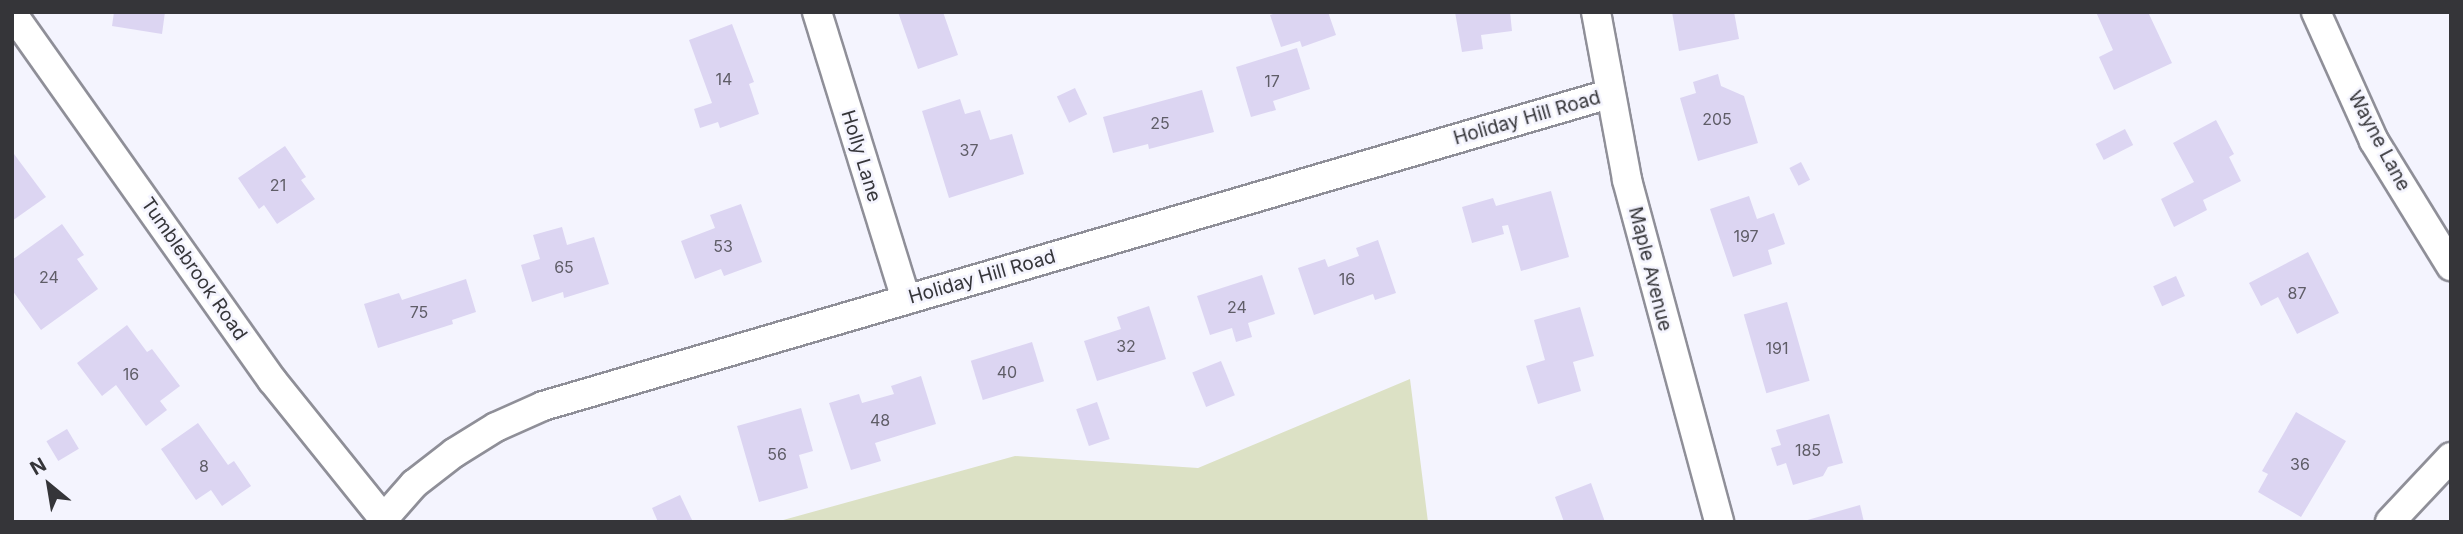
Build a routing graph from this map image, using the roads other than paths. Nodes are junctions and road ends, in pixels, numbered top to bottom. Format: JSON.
{"nodes":[{"id":1,"x":817,"y":12,"type":"edge"},
{"id":2,"x":1596,"y":12,"type":"edge"},
{"id":3,"x":2316,"y":12,"type":"edge"},
{"id":4,"x":12,"y":13,"type":"edge"},
{"id":5,"x":1609,"y":94,"type":"junction"},
{"id":6,"x":2451,"y":266,"type":"edge"},
{"id":7,"x":906,"y":300,"type":"junction"},
{"id":8,"x":2451,"y":457,"type":"edge"},
{"id":9,"x":386,"y":519,"type":"edge"},
{"id":10,"x":1719,"y":522,"type":"edge"},
{"id":11,"x":2390,"y":522,"type":"edge"}],
"edges":[{"from":1,"to":7,"type":"street","name":"Holly Lane"},
{"from":2,"to":5,"type":"street","name":"Maple Avenue"},
{"from":3,"to":6,"type":"street","name":"Wayne Lane"},
{"from":4,"to":9,"type":"street","name":"Tumblebrook Road"},
{"from":5,"to":7,"type":"street","name":"Holiday Hill Road"},
{"from":5,"to":10,"type":"street","name":"Maple Avenue"},
{"from":7,"to":9,"type":"street","name":"Holiday Hill Road"},
{"from":8,"to":11,"type":"street"}]}
